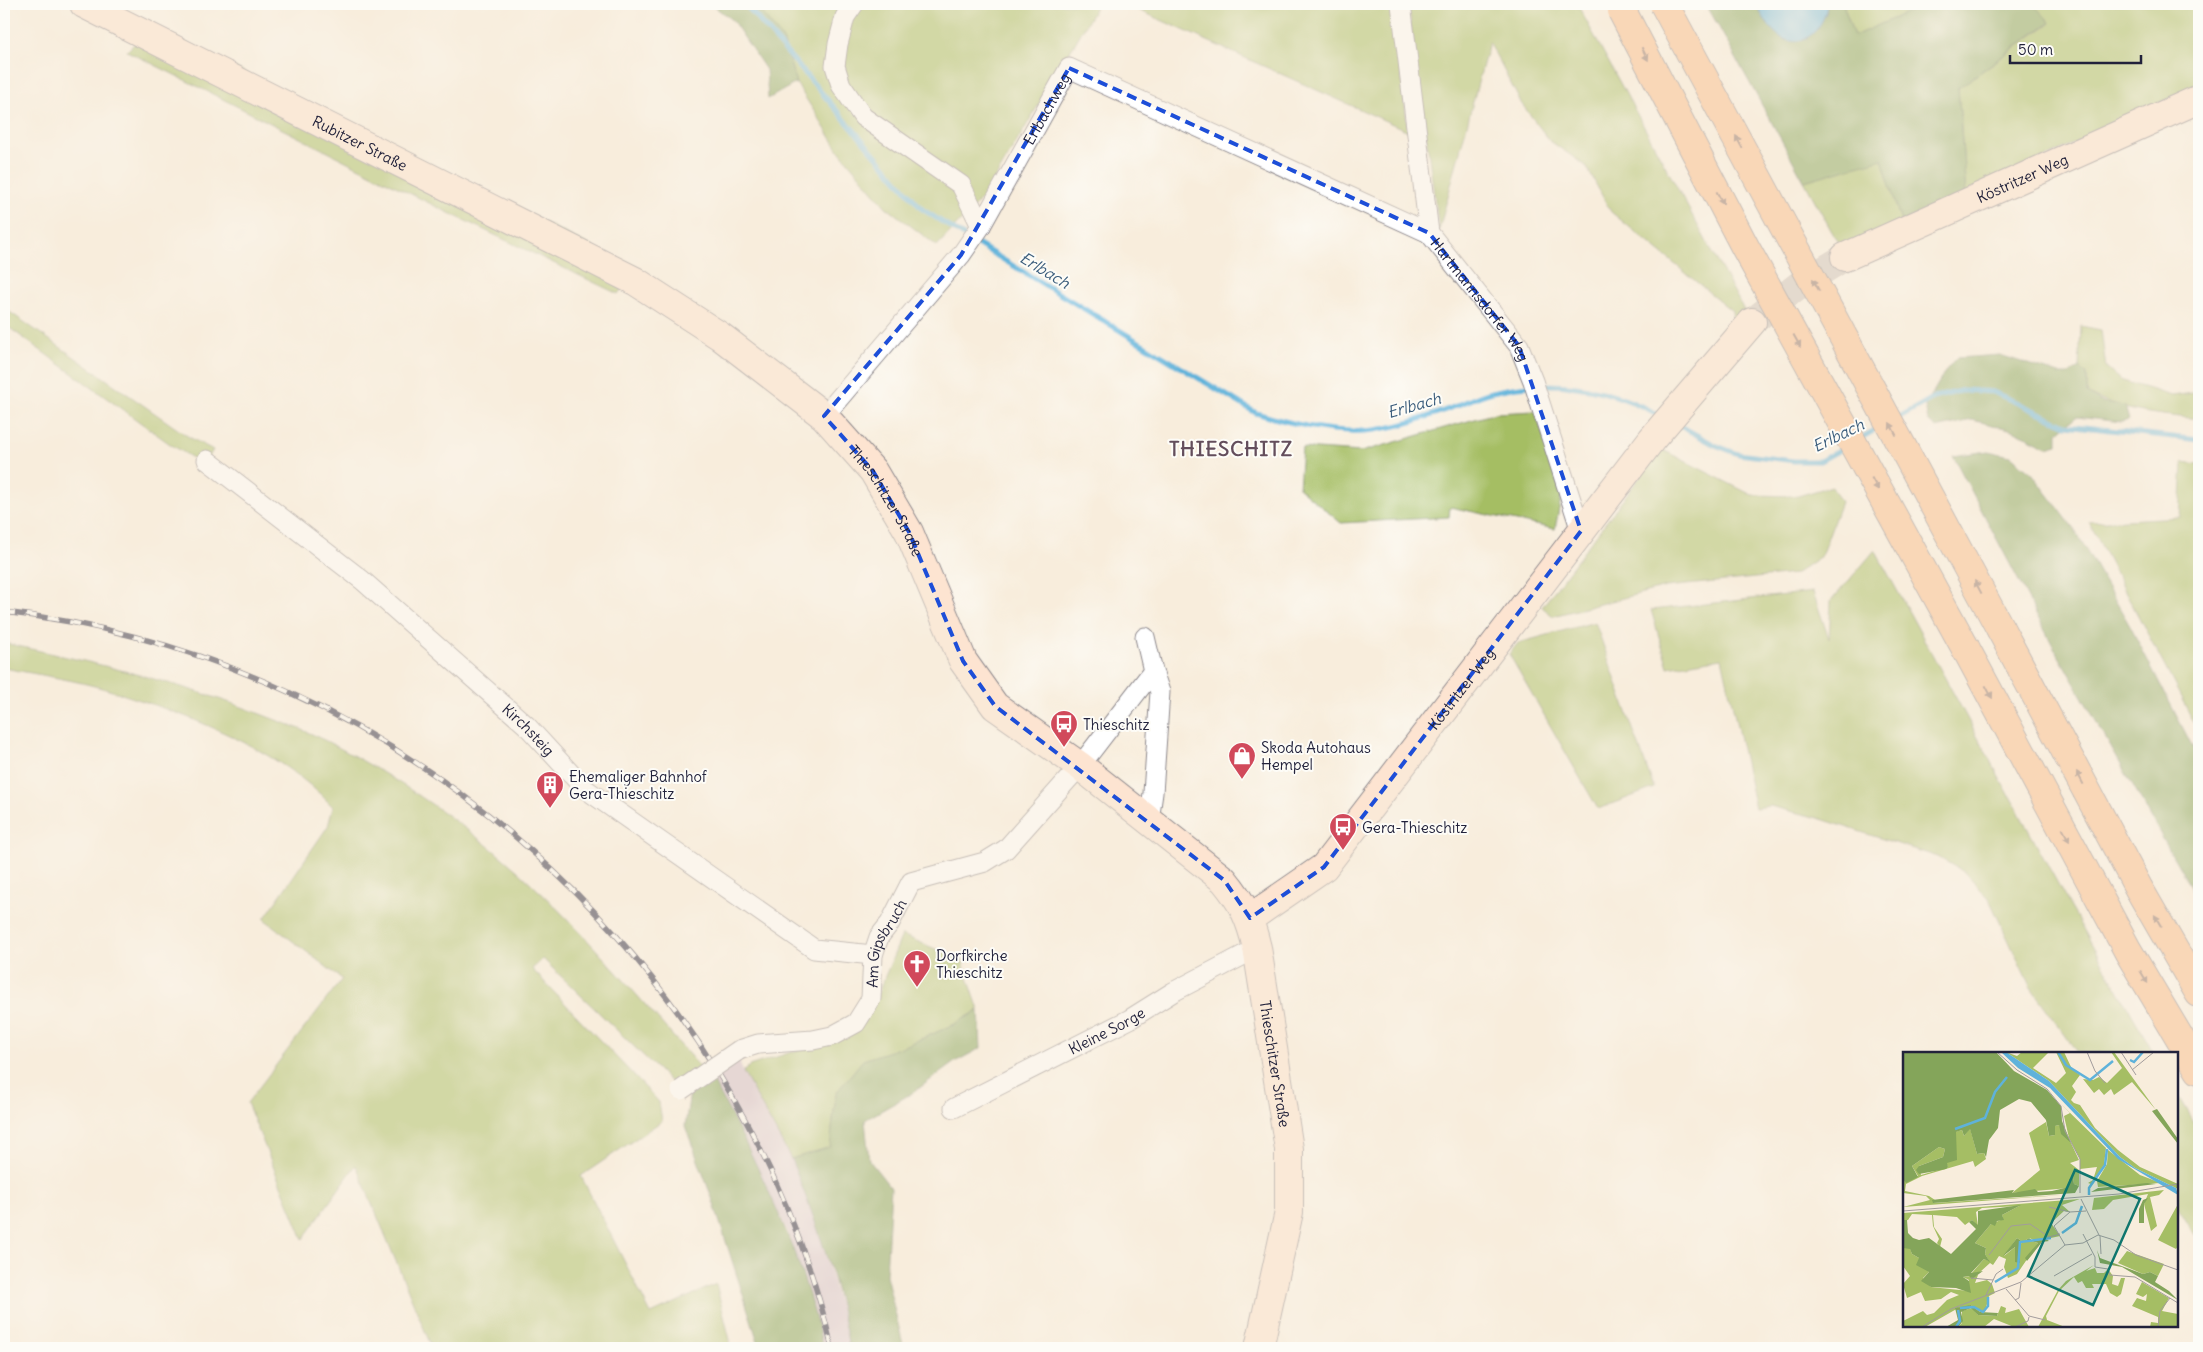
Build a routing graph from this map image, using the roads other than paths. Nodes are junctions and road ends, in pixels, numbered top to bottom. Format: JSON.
{"nodes":[{"id":1,"x":84,"y":4,"type":"edge"},
{"id":2,"x":854,"y":4,"type":"edge"},
{"id":3,"x":1401,"y":4,"type":"edge"},
{"id":4,"x":1664,"y":4,"type":"edge"},
{"id":5,"x":1621,"y":7,"type":"edge"},
{"id":6,"x":2199,"y":99,"type":"edge"},
{"id":7,"x":978,"y":230,"type":"junction"},
{"id":8,"x":1429,"y":233,"type":"junction"},
{"id":9,"x":1845,"y":257,"type":"tunnel mouth"},
{"id":10,"x":635,"y":281,"type":"joint"},
{"id":11,"x":1752,"y":322,"type":"tunnel mouth"},
{"id":12,"x":824,"y":416,"type":"junction"},
{"id":13,"x":207,"y":460,"type":"dead end"},
{"id":14,"x":1581,"y":531,"type":"junction"},
{"id":15,"x":1144,"y":637,"type":"dead end"},
{"id":16,"x":1153,"y":671,"type":"junction"},
{"id":17,"x":1080,"y":766,"type":"junction"},
{"id":18,"x":1149,"y":821,"type":"junction"},
{"id":19,"x":1250,"y":918,"type":"junction"},
{"id":20,"x":1257,"y":948,"type":"junction"},
{"id":21,"x":873,"y":955,"type":"junction"},
{"id":22,"x":2199,"y":994,"type":"edge"},
{"id":23,"x":2199,"y":1070,"type":"edge"},
{"id":24,"x":681,"y":1090,"type":"dead end"},
{"id":25,"x":954,"y":1108,"type":"dead end"},
{"id":26,"x":1259,"y":1348,"type":"edge"}],
"edges":[{"from":1,"to":10,"type":"main road","name":"Rubitzer Straße"},
{"from":2,"to":7,"type":"street"},
{"from":3,"to":8,"type":"street","name":"Hartmannsdorfer Weg"},
{"from":22,"to":4,"type":"highway","one_way":true,"bridge":true},
{"from":5,"to":23,"type":"highway","one_way":true,"bridge":true},
{"from":6,"to":9,"type":"main road","name":"Köstritzer Weg"},
{"from":7,"to":8,"type":"street","name":"Erlbachweg"},
{"from":7,"to":12,"type":"street","name":"Erlbachweg"},
{"from":8,"to":14,"type":"street","name":"Hartmannsdorfer Weg"},
{"from":10,"to":12,"type":"main road","name":"Thieschitzer Straße"},
{"from":11,"to":14,"type":"main road","name":"Köstritzer Weg"},
{"from":12,"to":17,"type":"main road","name":"Thieschitzer Straße"},
{"from":13,"to":21,"type":"street","name":"Kirchsteig"},
{"from":14,"to":19,"type":"main road","name":"Köstritzer Weg"},
{"from":15,"to":16,"type":"street"},
{"from":16,"to":17,"type":"street"},
{"from":16,"to":18,"type":"street"},
{"from":17,"to":18,"type":"main road","name":"Thieschitzer Straße"},
{"from":17,"to":21,"type":"street","name":"Am Gipsbruch"},
{"from":18,"to":19,"type":"main road","name":"Thieschitzer Straße"},
{"from":19,"to":20,"type":"main road","name":"Thieschitzer Straße"},
{"from":20,"to":25,"type":"street","name":"Kleine Sorge"},
{"from":20,"to":26,"type":"main road","name":"Thieschitzer Straße"},
{"from":21,"to":24,"type":"street","name":"Am Gipsbruch","bridge":true}]}
